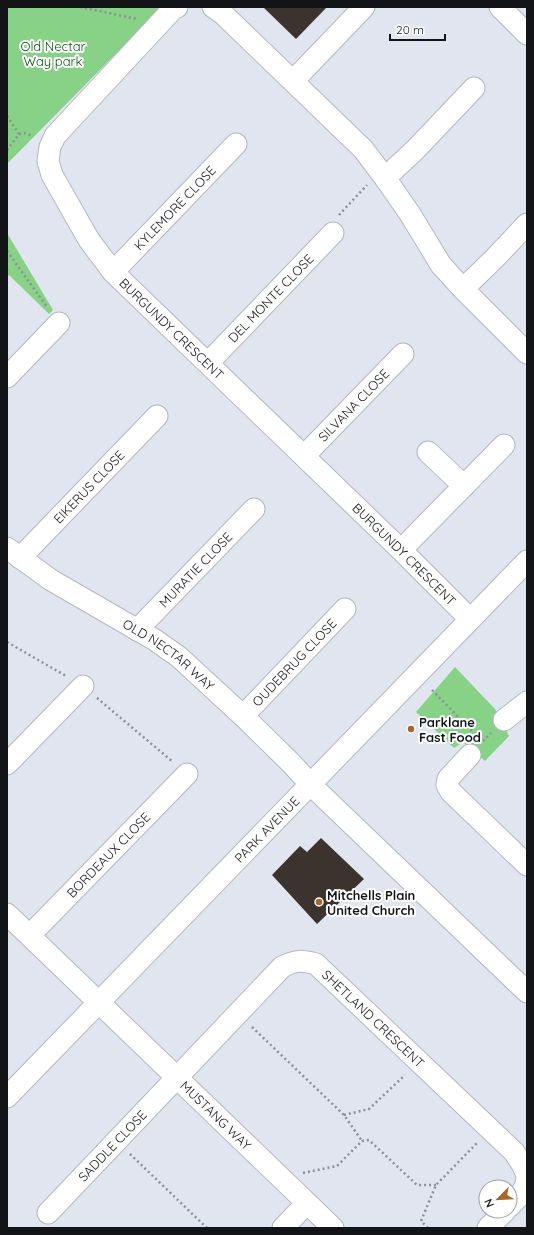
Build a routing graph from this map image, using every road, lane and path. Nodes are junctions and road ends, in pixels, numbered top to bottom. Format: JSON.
{"nodes":[{"id":1,"x":80,"y":7,"type":"edge"},
{"id":2,"x":177,"y":7,"type":"edge"},
{"id":3,"x":213,"y":7,"type":"edge"},
{"id":4,"x":364,"y":7,"type":"edge"},
{"id":5,"x":500,"y":7,"type":"edge"},
{"id":6,"x":159,"y":24,"type":"junction"},
{"id":7,"x":527,"y":34,"type":"edge"},
{"id":8,"x":293,"y":81,"type":"junction"},
{"id":9,"x":474,"y":88,"type":"dead end"},
{"id":10,"x":7,"y":116,"type":"edge"},
{"id":11,"x":19,"y":134,"type":"junction"},
{"id":12,"x":37,"y":138,"type":"dead end"},
{"id":13,"x":236,"y":144,"type":"dead end"},
{"id":14,"x":7,"y":150,"type":"edge"},
{"id":15,"x":383,"y":175,"type":"junction"},
{"id":16,"x":527,"y":224,"type":"edge"},
{"id":17,"x":333,"y":233,"type":"joint"},
{"id":18,"x":7,"y":251,"type":"edge"},
{"id":19,"x":113,"y":272,"type":"junction"},
{"id":20,"x":463,"y":289,"type":"junction"},
{"id":21,"x":59,"y":323,"type":"joint"},
{"id":22,"x":527,"y":353,"type":"edge"},
{"id":23,"x":403,"y":354,"type":"dead end"},
{"id":24,"x":208,"y":363,"type":"junction"},
{"id":25,"x":7,"y":377,"type":"edge"},
{"id":26,"x":157,"y":416,"type":"dead end"},
{"id":27,"x":504,"y":445,"type":"dead end"},
{"id":28,"x":428,"y":452,"type":"dead end"},
{"id":29,"x":304,"y":456,"type":"junction"},
{"id":30,"x":464,"y":486,"type":"junction"},
{"id":31,"x":254,"y":509,"type":"dead end"},
{"id":32,"x":401,"y":550,"type":"junction"},
{"id":33,"x":14,"y":553,"type":"edge"},
{"id":34,"x":527,"y":561,"type":"edge"},
{"id":35,"x":345,"y":609,"type":"dead end"},
{"id":36,"x":470,"y":619,"type":"junction"},
{"id":37,"x":137,"y":630,"type":"junction"},
{"id":38,"x":7,"y":642,"type":"edge"},
{"id":39,"x":83,"y":686,"type":"junction"},
{"id":40,"x":432,"y":690,"type":"dead end"},
{"id":41,"x":527,"y":702,"type":"edge"},
{"id":42,"x":243,"y":716,"type":"junction"},
{"id":43,"x":504,"y":720,"type":"joint"},
{"id":44,"x":477,"y":748,"type":"junction"},
{"id":45,"x":7,"y":764,"type":"edge"},
{"id":46,"x":187,"y":774,"type":"joint"},
{"id":47,"x":311,"y":785,"type":"junction"},
{"id":48,"x":527,"y":865,"type":"edge"},
{"id":49,"x":7,"y":914,"type":"edge"},
{"id":50,"x":30,"y":935,"type":"junction"},
{"id":51,"x":527,"y":992,"type":"edge"},
{"id":52,"x":100,"y":1002,"type":"junction"},
{"id":53,"x":239,"y":1012,"type":"junction"},
{"id":54,"x":419,"y":1062,"type":"junction"},
{"id":55,"x":176,"y":1078,"type":"junction"},
{"id":56,"x":7,"y":1097,"type":"edge"},
{"id":57,"x":344,"y":1115,"type":"junction"},
{"id":58,"x":491,"y":1131,"type":"junction"},
{"id":59,"x":116,"y":1141,"type":"junction"},
{"id":60,"x":362,"y":1141,"type":"junction"},
{"id":61,"x":527,"y":1176,"type":"edge"},
{"id":62,"x":287,"y":1183,"type":"junction"},
{"id":63,"x":436,"y":1185,"type":"junction"},
{"id":64,"x":518,"y":1196,"type":"edge"},
{"id":65,"x":307,"y":1203,"type":"junction"},
{"id":66,"x":48,"y":1213,"type":"dead end"},
{"id":67,"x":497,"y":1219,"type":"edge"},
{"id":68,"x":207,"y":1228,"type":"edge"},
{"id":69,"x":283,"y":1228,"type":"edge"},
{"id":70,"x":333,"y":1228,"type":"edge"},
{"id":71,"x":428,"y":1228,"type":"edge"},
{"id":72,"x":488,"y":1228,"type":"edge"}],
"edges":[{"from":1,"to":6,"type":"path"},
{"from":2,"to":6,"type":"street","name":"BURGUNDY CRESCENT"},
{"from":3,"to":8,"type":"street"},
{"from":4,"to":8,"type":"street"},
{"from":5,"to":7,"type":"street"},
{"from":6,"to":19,"type":"street","name":"BURGUNDY CRESCENT"},
{"from":8,"to":15,"type":"street"},
{"from":9,"to":15,"type":"street"},
{"from":10,"to":11,"type":"path"},
{"from":11,"to":12,"type":"path"},
{"from":11,"to":14,"type":"path"},
{"from":13,"to":19,"type":"street","name":"KYLEMORE CLOSE"},
{"from":15,"to":17,"type":"path"},
{"from":15,"to":20,"type":"street"},
{"from":16,"to":20,"type":"street"},
{"from":17,"to":24,"type":"street","name":"DEL MONTE CLOSE"},
{"from":18,"to":21,"type":"path"},
{"from":19,"to":24,"type":"street","name":"BURGUNDY CRESCENT"},
{"from":20,"to":22,"type":"street"},
{"from":21,"to":25,"type":"street"},
{"from":23,"to":29,"type":"street","name":"SILVANA CLOSE"},
{"from":24,"to":29,"type":"street","name":"BURGUNDY CRESCENT"},
{"from":26,"to":33,"type":"street","name":"EIKERUS CLOSE"},
{"from":27,"to":30,"type":"street"},
{"from":28,"to":30,"type":"street"},
{"from":29,"to":32,"type":"street","name":"BURGUNDY CRESCENT"},
{"from":30,"to":32,"type":"street"},
{"from":31,"to":37,"type":"street","name":"MURATIE CLOSE"},
{"from":32,"to":36,"type":"street","name":"BURGUNDY CRESCENT"},
{"from":33,"to":37,"type":"street","name":"OLD NECTAR WAY"},
{"from":34,"to":36,"type":"street","name":"PARK AVENUE"},
{"from":35,"to":42,"type":"street","name":"OUDEBRUG CLOSE"},
{"from":36,"to":47,"type":"street","name":"PARK AVENUE"},
{"from":37,"to":42,"type":"street","name":"OLD NECTAR WAY"},
{"from":38,"to":39,"type":"path"},
{"from":39,"to":45,"type":"street"},
{"from":39,"to":46,"type":"path"},
{"from":40,"to":44,"type":"path"},
{"from":41,"to":43,"type":"street"},
{"from":42,"to":47,"type":"street","name":"OLD NECTAR WAY"},
{"from":43,"to":44,"type":"path"},
{"from":44,"to":48,"type":"street"},
{"from":46,"to":50,"type":"street","name":"BORDEAUX CLOSE"},
{"from":47,"to":51,"type":"street","name":"OLD NECTAR WAY"},
{"from":47,"to":52,"type":"street","name":"PARK AVENUE"},
{"from":49,"to":50,"type":"street","name":"MUSTANG WAY"},
{"from":50,"to":52,"type":"street","name":"MUSTANG WAY"},
{"from":52,"to":55,"type":"street","name":"MUSTANG WAY"},
{"from":52,"to":56,"type":"street","name":"PARK AVENUE"},
{"from":53,"to":54,"type":"street","name":"SHETLAND CRESCENT"},
{"from":53,"to":55,"type":"street","name":"SHETLAND CRESCENT"},
{"from":53,"to":57,"type":"path"},
{"from":54,"to":57,"type":"path"},
{"from":54,"to":58,"type":"street","name":"SHETLAND CRESCENT"},
{"from":55,"to":59,"type":"street","name":"SADDLE CLOSE"},
{"from":55,"to":62,"type":"street","name":"MUSTANG WAY"},
{"from":57,"to":60,"type":"path"},
{"from":58,"to":61,"type":"street","name":"SHETLAND CRESCENT"},
{"from":58,"to":63,"type":"path"},
{"from":59,"to":66,"type":"street","name":"SADDLE CLOSE"},
{"from":59,"to":68,"type":"path"},
{"from":60,"to":62,"type":"path"},
{"from":60,"to":63,"type":"path"},
{"from":61,"to":64,"type":"street","name":"SHETLAND CRESCENT"},
{"from":62,"to":65,"type":"street","name":"MUSTANG WAY"},
{"from":63,"to":71,"type":"path"},
{"from":65,"to":69,"type":"street"},
{"from":65,"to":70,"type":"street","name":"MUSTANG WAY"},
{"from":67,"to":72,"type":"street"}]}
